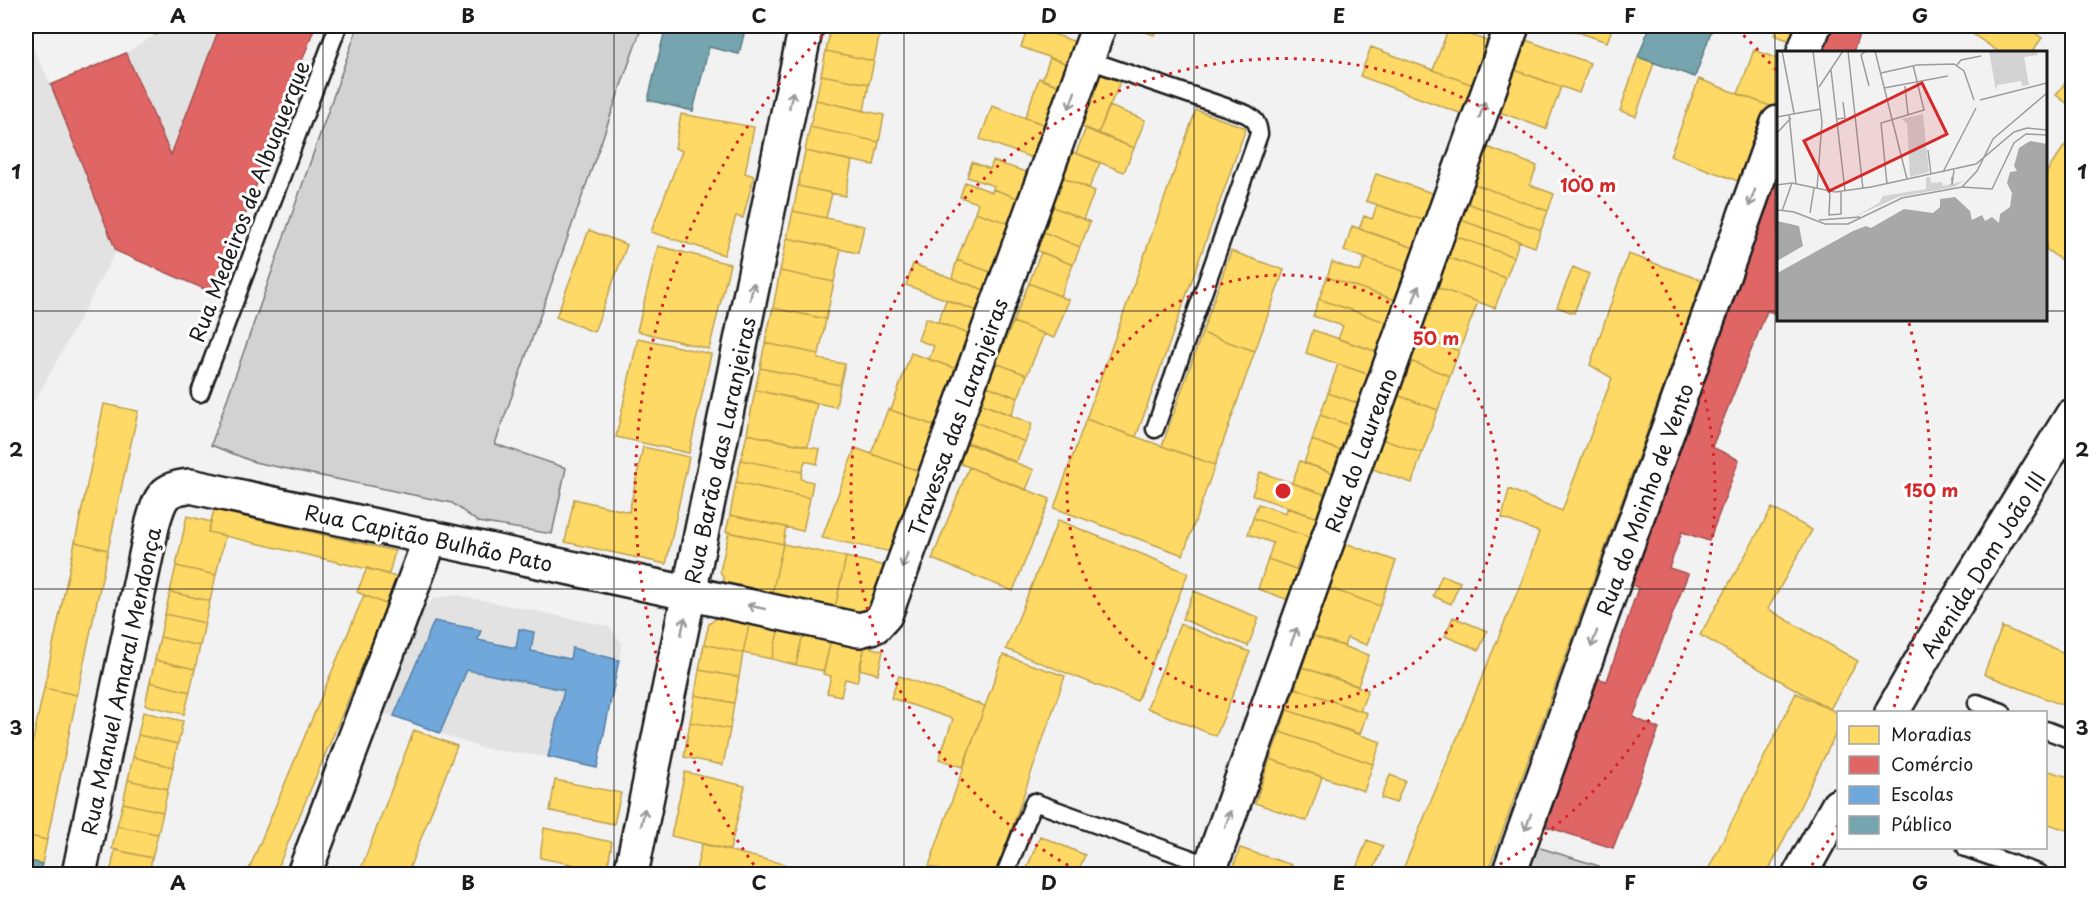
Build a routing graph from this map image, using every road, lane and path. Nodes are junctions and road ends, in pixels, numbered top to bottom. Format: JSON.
{"nodes":[{"id":1,"x":338,"y":26,"type":"edge"},
{"id":2,"x":807,"y":26,"type":"edge"},
{"id":3,"x":1099,"y":26,"type":"edge"},
{"id":4,"x":1512,"y":26,"type":"edge"},
{"id":5,"x":1814,"y":26,"type":"edge"},
{"id":6,"x":1804,"y":51,"type":"edge"},
{"id":7,"x":1086,"y":59,"type":"junction"},
{"id":8,"x":1777,"y":129,"type":"edge"},
{"id":9,"x":200,"y":393,"type":"dead end"},
{"id":10,"x":2073,"y":416,"type":"edge"},
{"id":11,"x":1155,"y":429,"type":"dead end"},
{"id":12,"x":168,"y":491,"type":"joint"},
{"id":13,"x":431,"y":537,"type":"junction"},
{"id":14,"x":690,"y":593,"type":"junction"},
{"id":15,"x":1977,"y":703,"type":"dead end"},
{"id":16,"x":1893,"y":711,"type":"edge"},
{"id":17,"x":1999,"y":711,"type":"edge"},
{"id":18,"x":2047,"y":729,"type":"edge"},
{"id":19,"x":2073,"y":740,"type":"edge"},
{"id":20,"x":1837,"y":809,"type":"edge"},
{"id":21,"x":1969,"y":849,"type":"edge"},
{"id":22,"x":1210,"y":870,"type":"edge"},
{"id":23,"x":79,"y":874,"type":"edge"},
{"id":24,"x":304,"y":874,"type":"edge"},
{"id":25,"x":631,"y":874,"type":"edge"},
{"id":26,"x":1005,"y":874,"type":"edge"},
{"id":27,"x":1509,"y":874,"type":"edge"},
{"id":28,"x":1800,"y":874,"type":"edge"},
{"id":29,"x":2040,"y":874,"type":"edge"}],
"edges":[{"from":1,"to":9,"type":"lane","name":"Rua Medeiros de Albuquerque"},
{"from":14,"to":2,"type":"street","name":"Rua Barão das Laranjeiras","one_way":true},
{"from":3,"to":7,"type":"street","name":"Travessa das Laranjeiras"},
{"from":22,"to":4,"type":"street","name":"Rua do Laureano","one_way":true},
{"from":5,"to":6,"type":"street"},
{"from":7,"to":11,"type":"lane"},
{"from":7,"to":14,"type":"street","name":"Travessa das Laranjeiras","one_way":true},
{"from":8,"to":27,"type":"street","name":"Rua do Moinho de Vento","one_way":true},
{"from":10,"to":16,"type":"street","name":"Avenida Dom João III"},
{"from":12,"to":13,"type":"street","name":"Rua Capitão Bulhão Pato"},
{"from":12,"to":23,"type":"street","name":"Rua Manuel Amaral Mendonça"},
{"from":13,"to":14,"type":"street","name":"Rua Capitão Bulhão Pato"},
{"from":13,"to":24,"type":"street"},
{"from":25,"to":14,"type":"street","name":"Rua Barão das Laranjeiras","one_way":true},
{"from":15,"to":17,"type":"lane"},
{"from":18,"to":19,"type":"lane"},
{"from":20,"to":28,"type":"street"},
{"from":21,"to":29,"type":"lane"},
{"from":22,"to":26,"type":"lane"}]}
